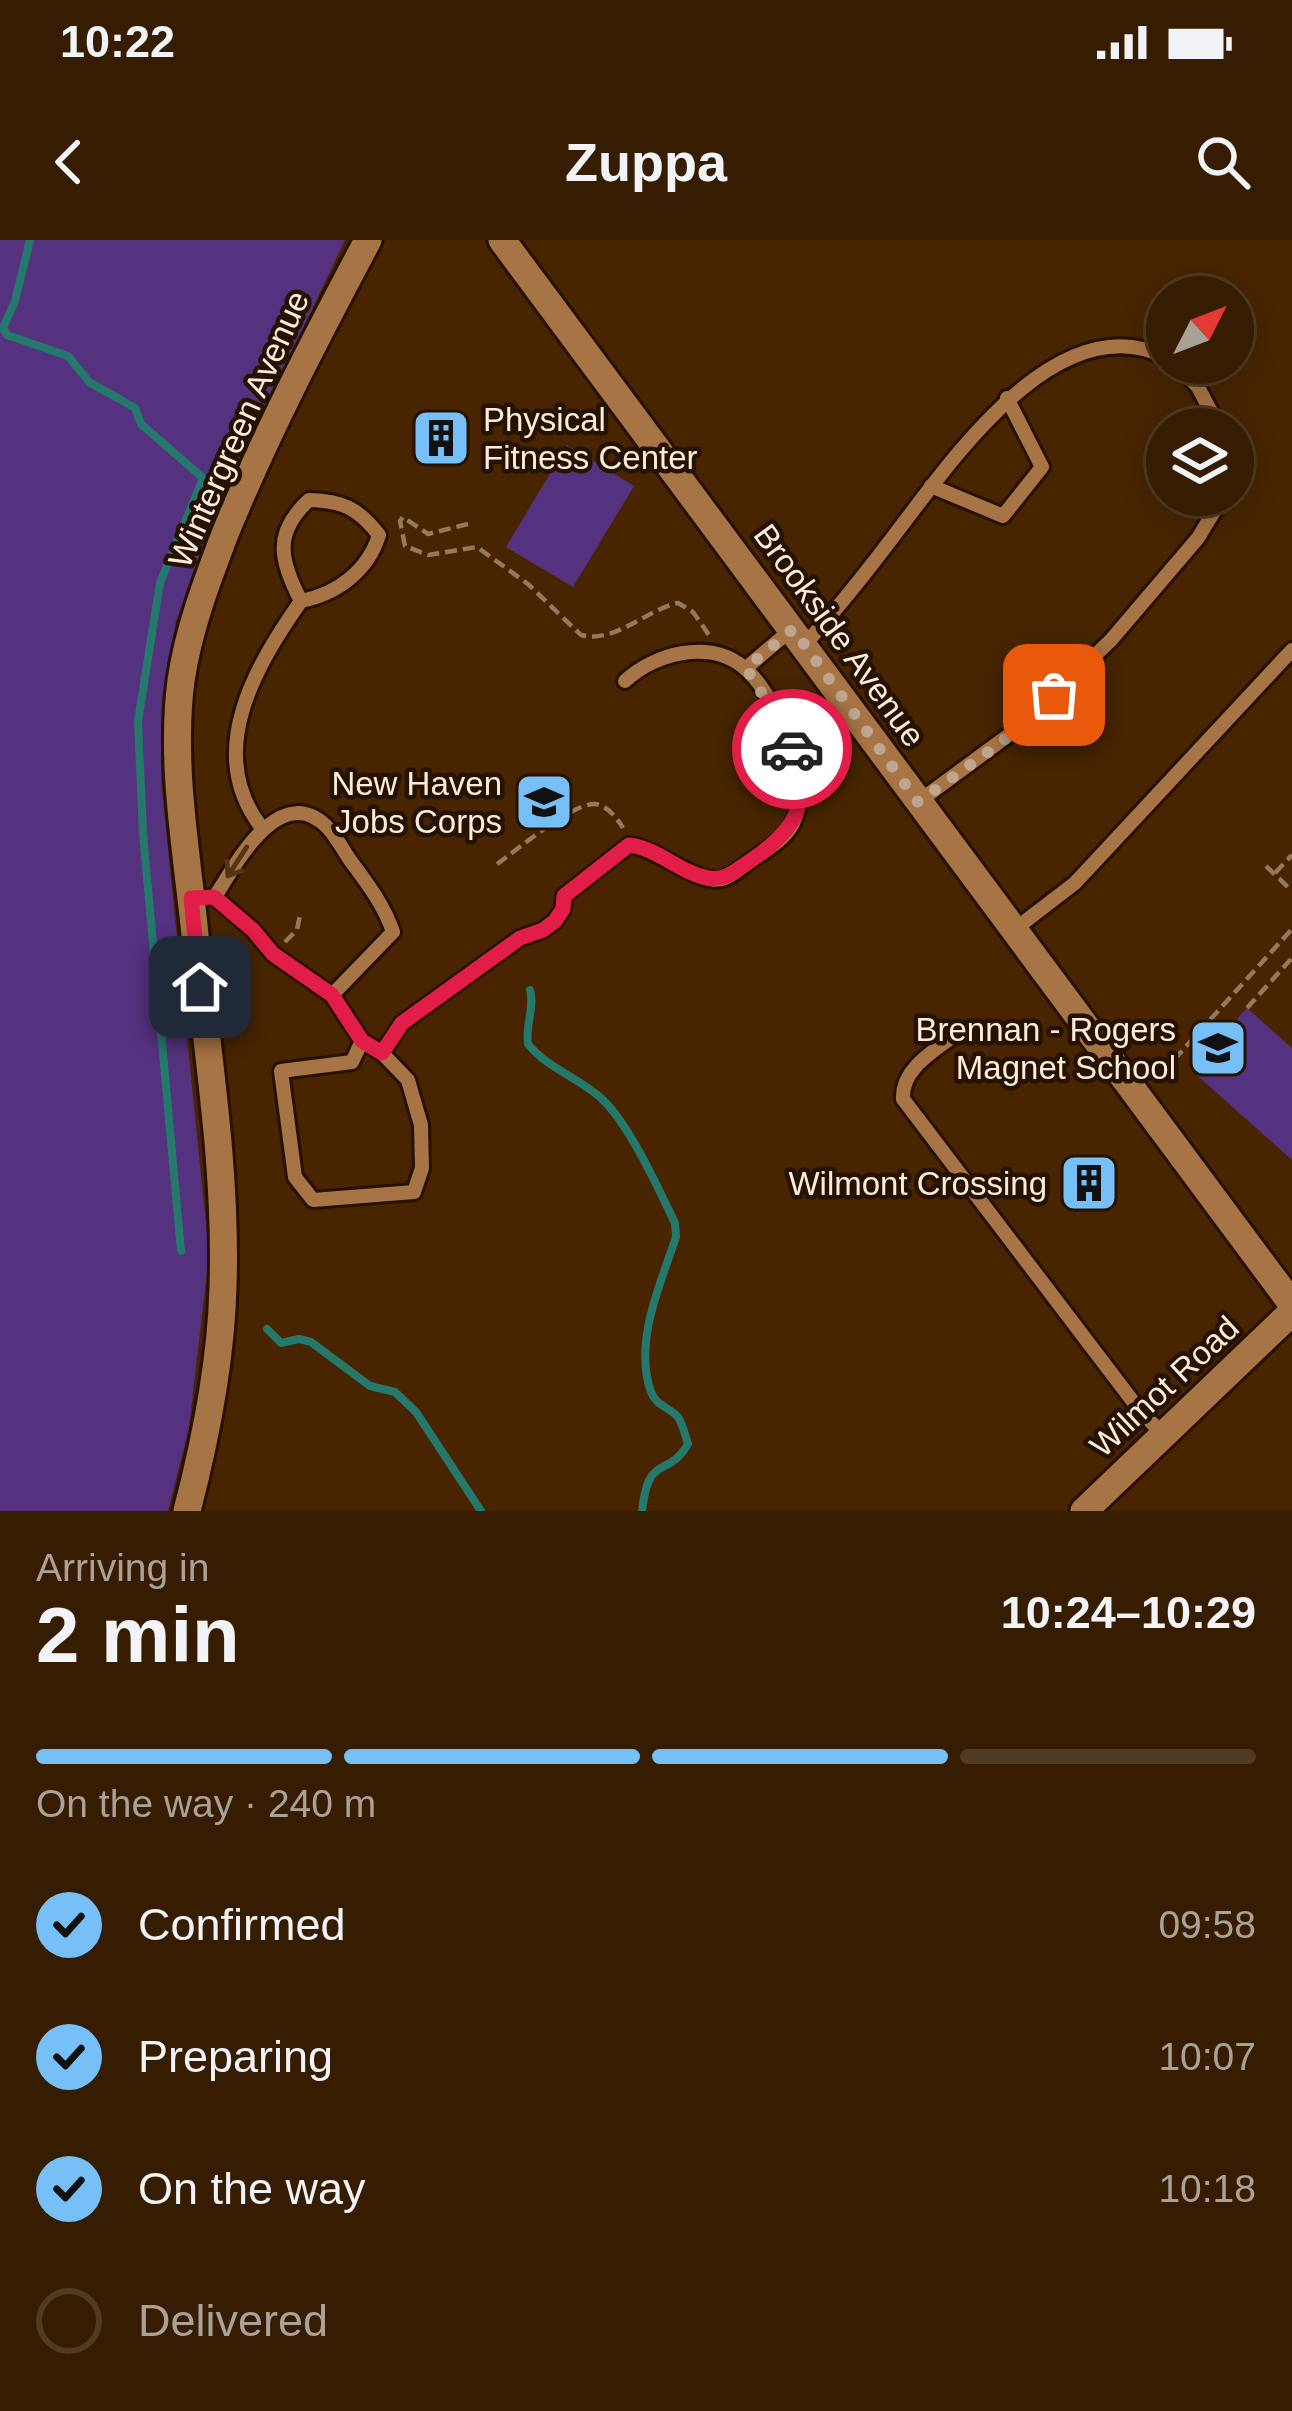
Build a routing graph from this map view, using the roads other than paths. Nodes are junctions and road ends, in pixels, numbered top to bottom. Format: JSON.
{"nodes":[{"id":1,"x":368,"y":240,"type":"edge"},
{"id":2,"x":502,"y":240,"type":"edge"},
{"id":3,"x":1146,"y":350,"type":"edge"},
{"id":4,"x":1007,"y":398,"type":"junction"},
{"id":5,"x":931,"y":486,"type":"junction"},
{"id":6,"x":1211,"y":516,"type":"edge"},
{"id":7,"x":301,"y":601,"type":"junction"},
{"id":8,"x":798,"y":637,"type":"junction"},
{"id":9,"x":1292,"y":650,"type":"edge"},
{"id":10,"x":746,"y":668,"type":"junction"},
{"id":11,"x":626,"y":681,"type":"dead end"},
{"id":12,"x":918,"y":802,"type":"junction"},
{"id":13,"x":262,"y":828,"type":"junction"},
{"id":14,"x":203,"y":898,"type":"junction"},
{"id":15,"x":1013,"y":930,"type":"junction"},
{"id":16,"x":332,"y":995,"type":"junction"},
{"id":17,"x":960,"y":1031,"type":"dead end"},
{"id":18,"x":362,"y":1041,"type":"junction"},
{"id":19,"x":382,"y":1053,"type":"junction"},
{"id":20,"x":1292,"y":1308,"type":"edge"},
{"id":21,"x":1165,"y":1436,"type":"junction"},
{"id":22,"x":187,"y":1511,"type":"edge"},
{"id":23,"x":1084,"y":1511,"type":"edge"}],
"edges":[{"from":1,"to":14,"type":"street","name":"Wintergreen Avenue"},
{"from":2,"to":8,"type":"street","name":"Brookside Avenue"},
{"from":3,"to":4,"type":"lane"},
{"from":4,"to":5,"type":"lane"},
{"from":4,"to":5,"type":"lane"},
{"from":5,"to":8,"type":"lane"},
{"from":6,"to":12,"type":"lane"},
{"from":7,"to":7,"type":"lane"},
{"from":7,"to":13,"type":"lane"},
{"from":8,"to":10,"type":"lane"},
{"from":8,"to":12,"type":"street","name":"Brookside Avenue"},
{"from":9,"to":15,"type":"lane"},
{"from":10,"to":11,"type":"lane"},
{"from":10,"to":19,"type":"lane"},
{"from":12,"to":15,"type":"street","name":"Brookside Avenue"},
{"from":13,"to":14,"type":"lane","one_way":true},
{"from":13,"to":16,"type":"lane"},
{"from":14,"to":16,"type":"lane"},
{"from":14,"to":22,"type":"street","name":"Wintergreen Avenue"},
{"from":15,"to":20,"type":"street","name":"Brookside Avenue"},
{"from":16,"to":18,"type":"lane"},
{"from":17,"to":21,"type":"lane"},
{"from":18,"to":19,"type":"lane"},
{"from":18,"to":19,"type":"lane"},
{"from":20,"to":21,"type":"street","name":"Wilmot Road"},
{"from":21,"to":23,"type":"street","name":"Wilmot Road"}]}
